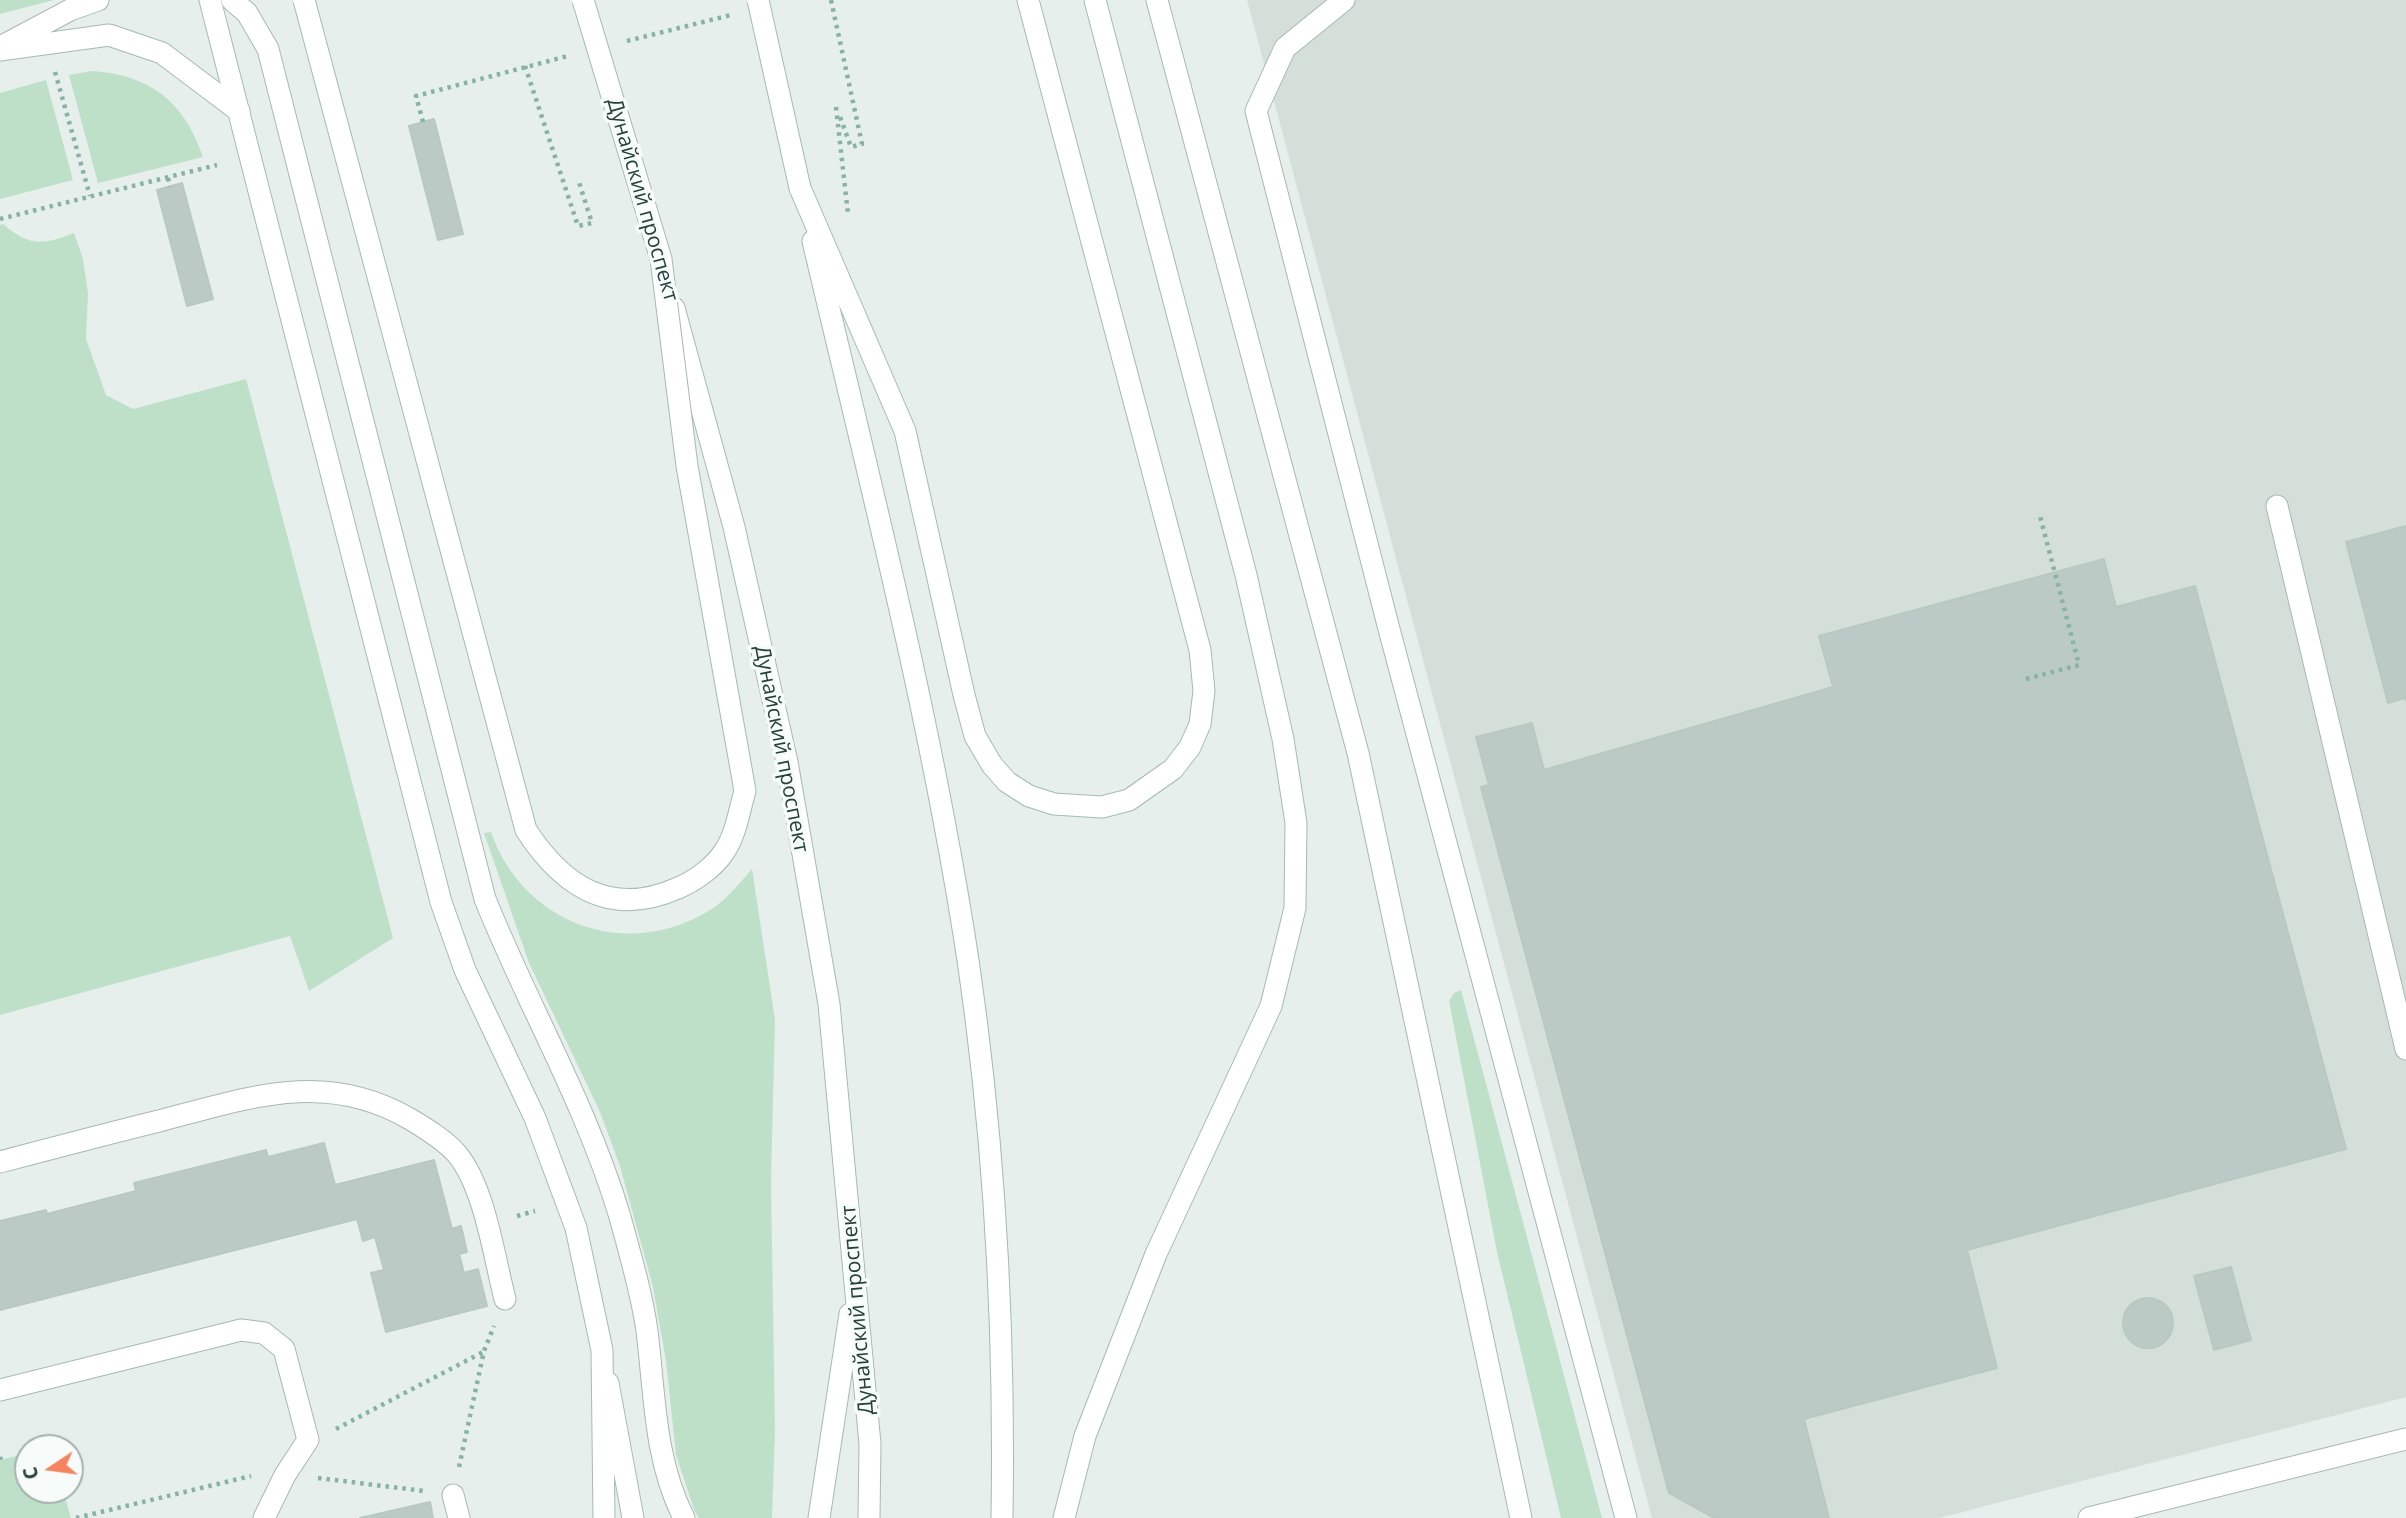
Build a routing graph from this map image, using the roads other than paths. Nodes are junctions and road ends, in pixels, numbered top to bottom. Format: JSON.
{"nodes":[{"id":1,"x":98,"y":0,"type":"edge"},
{"id":2,"x":210,"y":0,"type":"edge"},
{"id":3,"x":232,"y":0,"type":"edge"},
{"id":4,"x":304,"y":0,"type":"edge"},
{"id":5,"x":583,"y":0,"type":"edge"},
{"id":6,"x":758,"y":0,"type":"edge"},
{"id":7,"x":1028,"y":0,"type":"edge"},
{"id":8,"x":1095,"y":0,"type":"edge"},
{"id":9,"x":1157,"y":0,"type":"edge"},
{"id":10,"x":1344,"y":0,"type":"edge"},
{"id":11,"x":0,"y":48,"type":"edge"},
{"id":12,"x":239,"y":111,"type":"junction"},
{"id":13,"x":800,"y":188,"type":"junction"},
{"id":14,"x":661,"y":259,"type":"junction"},
{"id":15,"x":2277,"y":506,"type":"dead end"},
{"id":16,"x":2406,"y":1049,"type":"edge"},
{"id":17,"x":0,"y":1162,"type":"edge"},
{"id":18,"x":856,"y":1281,"type":"junction"},
{"id":19,"x":505,"y":1299,"type":"road end"},
{"id":20,"x":602,"y":1350,"type":"junction"},
{"id":21,"x":0,"y":1390,"type":"edge"},
{"id":22,"x":2406,"y":1439,"type":"edge"},
{"id":23,"x":453,"y":1495,"type":"road end"},
{"id":24,"x":264,"y":1518,"type":"edge"},
{"id":25,"x":459,"y":1518,"type":"edge"},
{"id":26,"x":604,"y":1518,"type":"edge"},
{"id":27,"x":633,"y":1518,"type":"edge"},
{"id":28,"x":684,"y":1518,"type":"edge"},
{"id":29,"x":819,"y":1518,"type":"edge"},
{"id":30,"x":869,"y":1518,"type":"edge"},
{"id":31,"x":1002,"y":1518,"type":"edge"},
{"id":32,"x":1064,"y":1518,"type":"edge"},
{"id":33,"x":1521,"y":1518,"type":"edge"},
{"id":34,"x":1626,"y":1518,"type":"edge"},
{"id":35,"x":2090,"y":1518,"type":"edge"}],
"edges":[{"from":1,"to":11,"type":"main road"},
{"from":2,"to":12,"type":"main road"},
{"from":3,"to":28,"type":"main road"},
{"from":4,"to":14,"type":"main road","bridge":true},
{"from":5,"to":14,"type":"main road","name":"Дунайский проспект","bridge":true},
{"from":6,"to":13,"type":"main road","bridge":true},
{"from":7,"to":13,"type":"main road"},
{"from":8,"to":32,"type":"main road"},
{"from":9,"to":33,"type":"main road"},
{"from":10,"to":34,"type":"main road"},
{"from":11,"to":12,"type":"main road"},
{"from":12,"to":20,"type":"main road"},
{"from":13,"to":31,"type":"main road"},
{"from":14,"to":18,"type":"main road","name":"Дунайский проспект","bridge":true},
{"from":15,"to":16,"type":"main road"},
{"from":17,"to":19,"type":"main road"},
{"from":18,"to":29,"type":"main road"},
{"from":18,"to":30,"type":"main road","name":"Дунайский проспект"},
{"from":20,"to":26,"type":"main road"},
{"from":20,"to":27,"type":"main road"},
{"from":21,"to":24,"type":"main road"},
{"from":22,"to":35,"type":"main road"},
{"from":23,"to":25,"type":"main road"}]}
